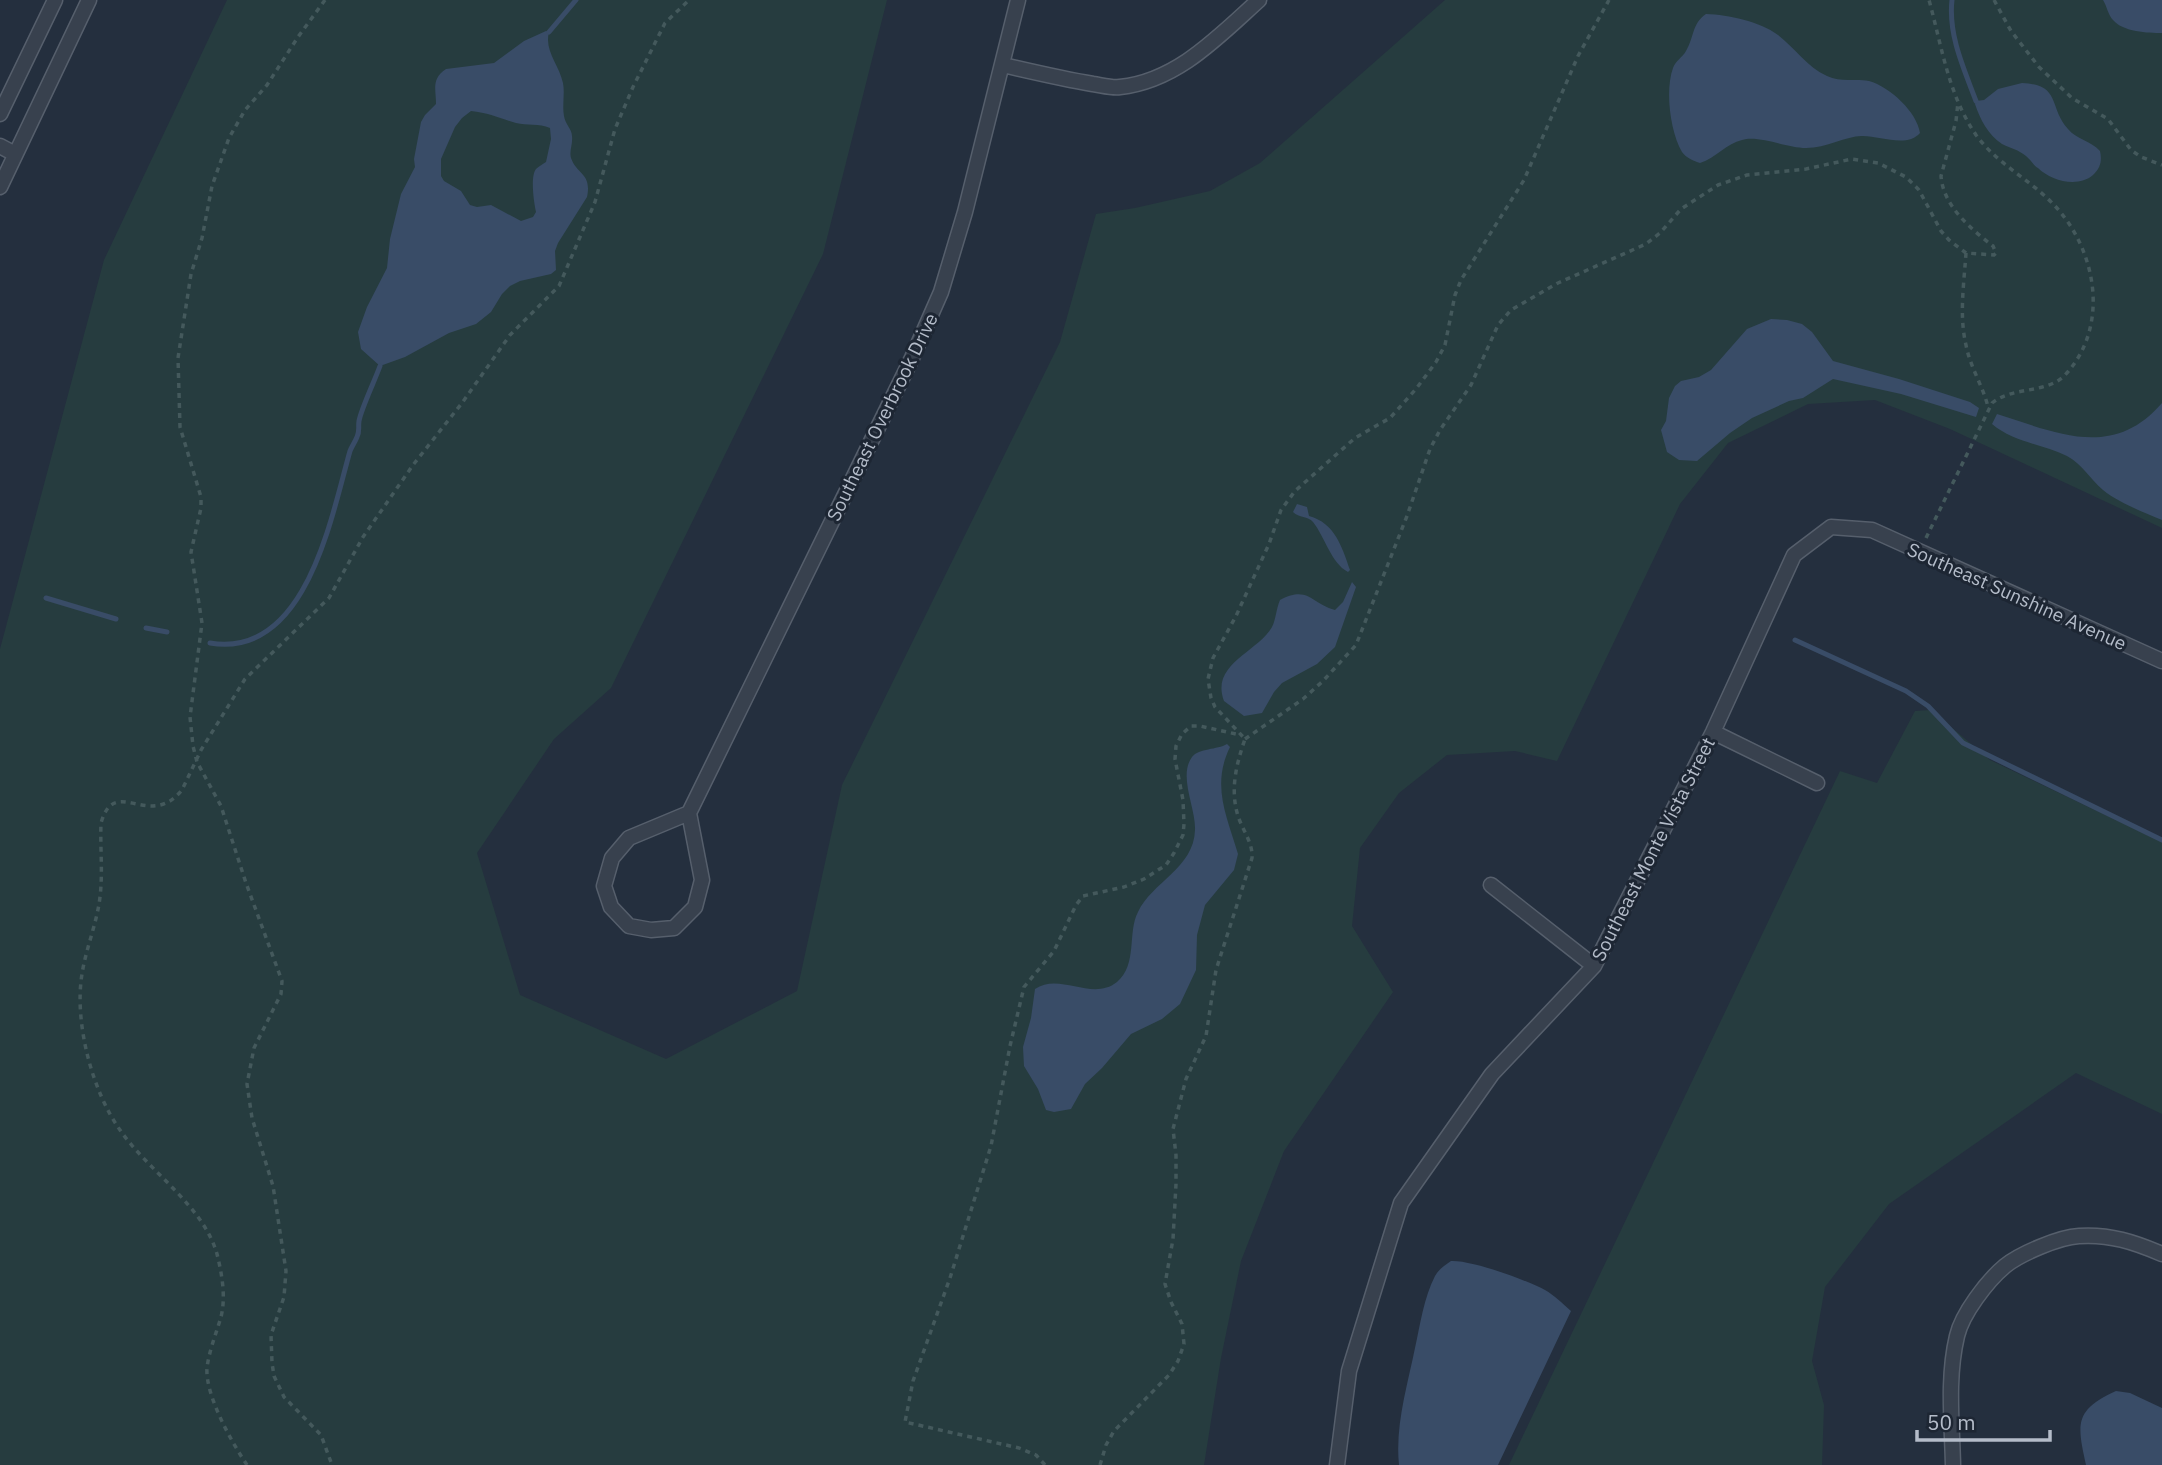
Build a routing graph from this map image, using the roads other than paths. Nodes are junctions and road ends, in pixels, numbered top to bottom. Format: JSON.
{"nodes":[{"id":1,"x":55,"y":0,"type":"edge"},
{"id":2,"x":89,"y":0,"type":"edge"},
{"id":3,"x":1018,"y":0,"type":"edge"},
{"id":4,"x":1259,"y":0,"type":"edge"},
{"id":5,"x":1003,"y":65,"type":"junction"},
{"id":6,"x":0,"y":114,"type":"edge"},
{"id":7,"x":0,"y":146,"type":"edge"},
{"id":8,"x":15,"y":154,"type":"junction"},
{"id":9,"x":0,"y":187,"type":"edge"},
{"id":10,"x":1872,"y":530,"type":"joint"},
{"id":11,"x":2162,"y":661,"type":"edge"},
{"id":12,"x":1713,"y":732,"type":"junction"},
{"id":13,"x":1817,"y":783,"type":"dead end"},
{"id":14,"x":689,"y":813,"type":"junction"},
{"id":15,"x":1491,"y":884,"type":"dead end"},
{"id":16,"x":1594,"y":967,"type":"junction"},
{"id":17,"x":2162,"y":1254,"type":"edge"},
{"id":18,"x":1337,"y":1465,"type":"edge"},
{"id":19,"x":1953,"y":1465,"type":"edge"}],
"edges":[{"from":1,"to":6,"type":"street"},
{"from":2,"to":8,"type":"street"},
{"from":3,"to":5,"type":"street","name":"Southeast Overbrook Drive"},
{"from":4,"to":5,"type":"street"},
{"from":5,"to":14,"type":"street","name":"Southeast Overbrook Drive"},
{"from":7,"to":8,"type":"street"},
{"from":8,"to":9,"type":"street"},
{"from":10,"to":11,"type":"street","name":"Southeast Sunshine Avenue"},
{"from":10,"to":12,"type":"street","name":"Southeast Monte Vista Street"},
{"from":12,"to":13,"type":"street"},
{"from":12,"to":16,"type":"street","name":"Southeast Monte Vista Street"},
{"from":14,"to":14,"type":"street"},
{"from":15,"to":16,"type":"street"},
{"from":16,"to":18,"type":"street","name":"Southeast Monte Vista Street"},
{"from":17,"to":19,"type":"street"}]}
